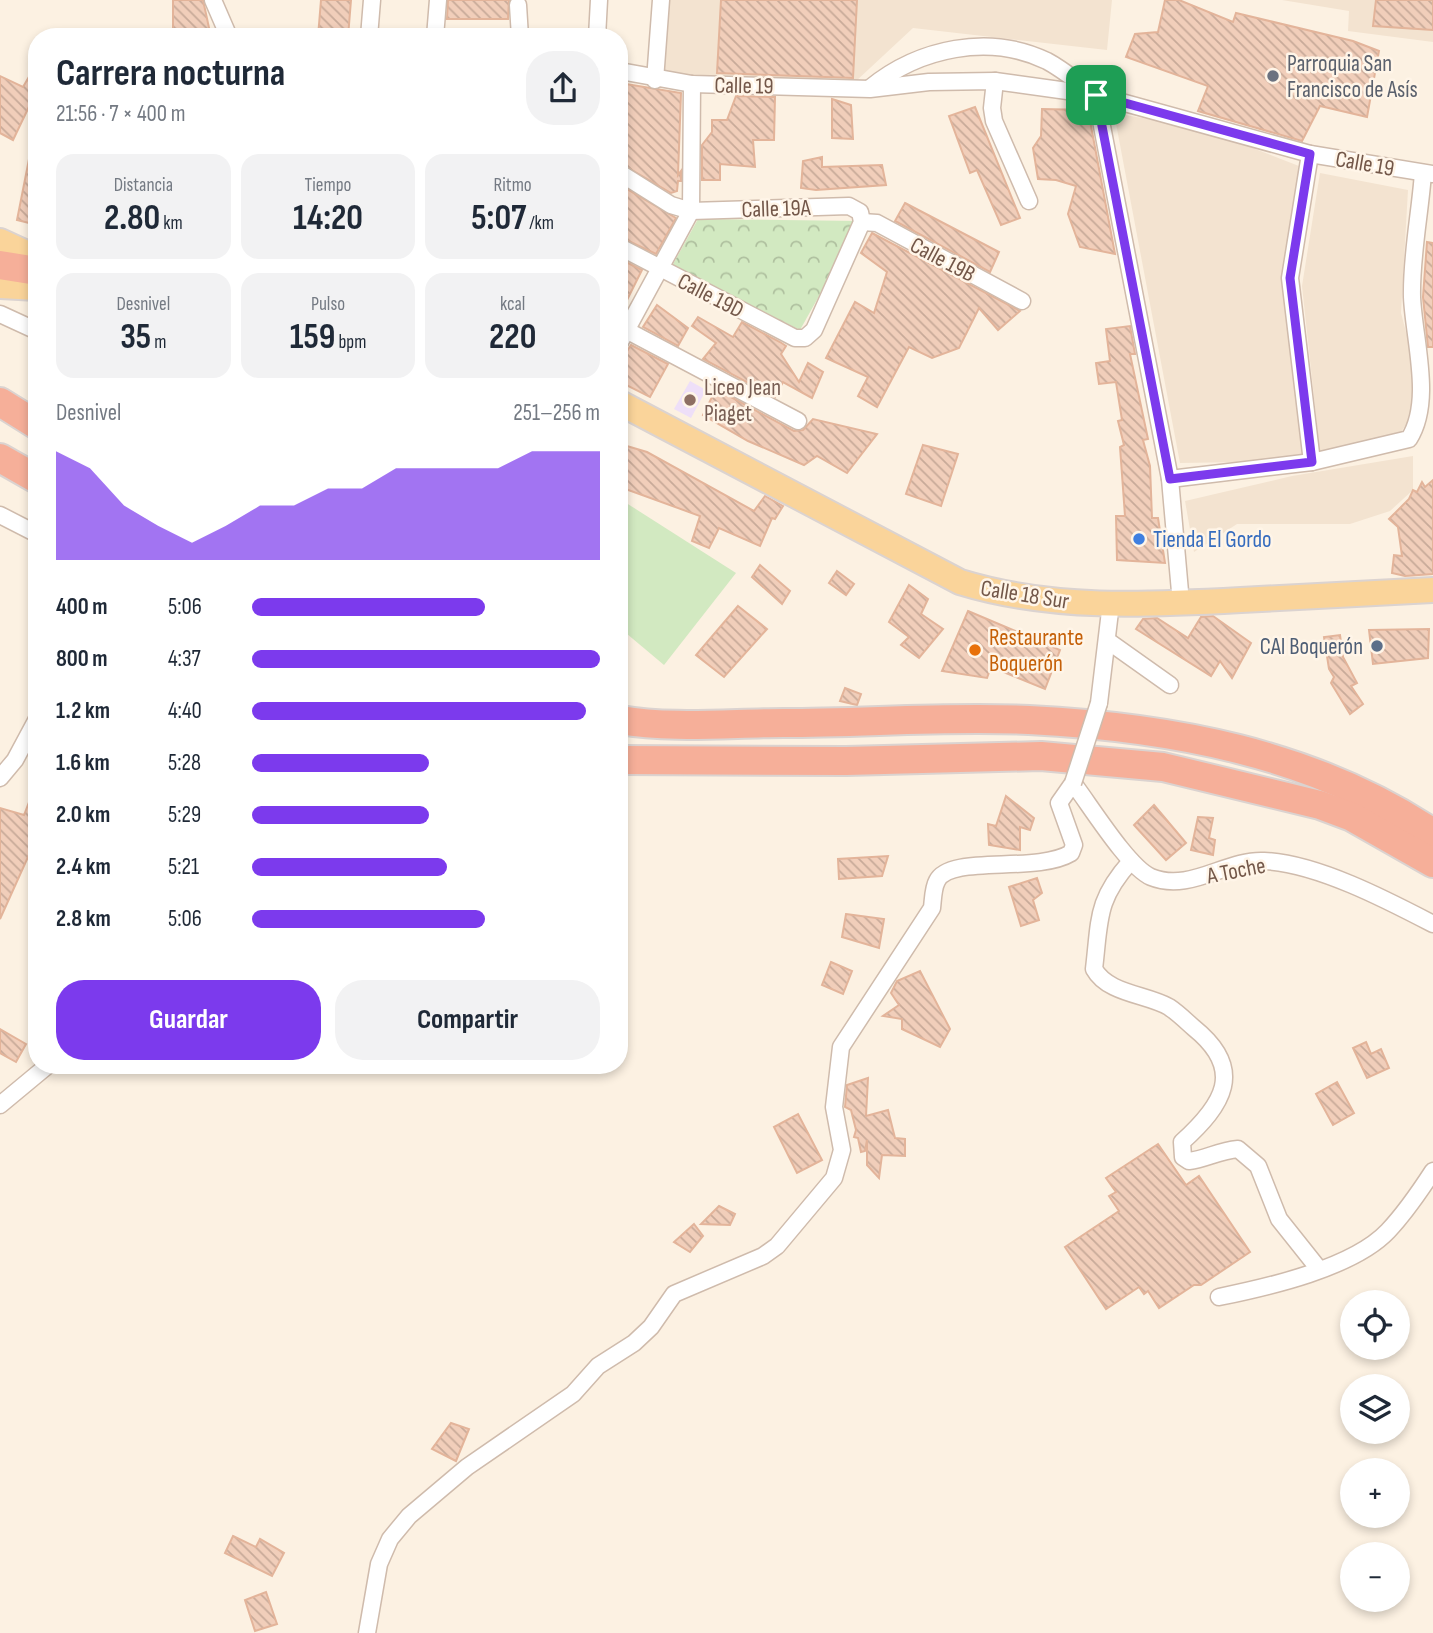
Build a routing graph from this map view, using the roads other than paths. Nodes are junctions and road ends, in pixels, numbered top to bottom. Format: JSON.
{"nodes":[{"id":1,"x":213,"y":0,"type":"edge"},
{"id":2,"x":372,"y":0,"type":"edge"},
{"id":3,"x":438,"y":0,"type":"edge"},
{"id":4,"x":599,"y":0,"type":"edge"},
{"id":5,"x":661,"y":0,"type":"edge"},
{"id":6,"x":518,"y":5,"type":"dead end"},
{"id":7,"x":225,"y":28,"type":"edge"},
{"id":8,"x":370,"y":28,"type":"edge"},
{"id":9,"x":436,"y":28,"type":"edge"},
{"id":10,"x":519,"y":28,"type":"edge"},
{"id":11,"x":597,"y":28,"type":"edge"},
{"id":12,"x":628,"y":73,"type":"edge"},
{"id":13,"x":655,"y":80,"type":"junction"},
{"id":14,"x":995,"y":81,"type":"junction"},
{"id":15,"x":692,"y":84,"type":"junction"},
{"id":16,"x":870,"y":89,"type":"junction"},
{"id":17,"x":1096,"y":95,"type":"junction"},
{"id":18,"x":1310,"y":154,"type":"junction"},
{"id":19,"x":1428,"y":174,"type":"edge"},
{"id":20,"x":628,"y":178,"type":"edge"},
{"id":21,"x":1029,"y":201,"type":"dead end"},
{"id":22,"x":691,"y":211,"type":"junction"},
{"id":23,"x":861,"y":217,"type":"junction"},
{"id":24,"x":0,"y":241,"type":"edge"},
{"id":25,"x":628,"y":251,"type":"edge"},
{"id":26,"x":28,"y":254,"type":"edge"},
{"id":27,"x":660,"y":269,"type":"junction"},
{"id":28,"x":28,"y":275,"type":"edge"},
{"id":29,"x":10,"y":284,"type":"edge"},
{"id":30,"x":1022,"y":301,"type":"dead end"},
{"id":31,"x":0,"y":314,"type":"edge"},
{"id":32,"x":28,"y":327,"type":"edge"},
{"id":33,"x":628,"y":327,"type":"edge"},
{"id":34,"x":628,"y":338,"type":"edge"},
{"id":35,"x":1429,"y":391,"type":"edge"},
{"id":36,"x":0,"y":402,"type":"edge"},
{"id":37,"x":628,"y":407,"type":"edge"},
{"id":38,"x":28,"y":419,"type":"edge"},
{"id":39,"x":798,"y":421,"type":"dead end"},
{"id":40,"x":0,"y":458,"type":"edge"},
{"id":41,"x":1312,"y":462,"type":"junction"},
{"id":42,"x":28,"y":474,"type":"edge"},
{"id":43,"x":1170,"y":479,"type":"junction"},
{"id":44,"x":0,"y":515,"type":"edge"},
{"id":45,"x":28,"y":529,"type":"edge"},
{"id":46,"x":1433,"y":590,"type":"edge"},
{"id":47,"x":1111,"y":603,"type":"junction"},
{"id":48,"x":1181,"y":603,"type":"junction"},
{"id":49,"x":1108,"y":642,"type":"junction"},
{"id":50,"x":1170,"y":685,"type":"dead end"},
{"id":51,"x":628,"y":720,"type":"edge"},
{"id":52,"x":28,"y":736,"type":"edge"},
{"id":53,"x":628,"y":760,"type":"edge"},
{"id":54,"x":0,"y":778,"type":"edge"},
{"id":55,"x":1073,"y":783,"type":"junction"},
{"id":56,"x":1433,"y":833,"type":"edge"},
{"id":57,"x":1131,"y":861,"type":"junction"},
{"id":58,"x":1433,"y":863,"type":"edge"},
{"id":59,"x":1433,"y":924,"type":"edge"},
{"id":60,"x":37,"y":1074,"type":"edge"},
{"id":61,"x":0,"y":1105,"type":"edge"},
{"id":62,"x":1433,"y":1171,"type":"edge"},
{"id":63,"x":1318,"y":1268,"type":"junction"},
{"id":64,"x":1219,"y":1297,"type":"dead end"},
{"id":65,"x":367,"y":1633,"type":"edge"}],
"edges":[{"from":1,"to":7,"type":"street"},
{"from":2,"to":8,"type":"street"},
{"from":3,"to":9,"type":"street"},
{"from":4,"to":11,"type":"street"},
{"from":5,"to":13,"type":"street"},
{"from":6,"to":10,"type":"street"},
{"from":12,"to":13,"type":"street","name":"Calle 19"},
{"from":13,"to":15,"type":"street","name":"Calle 19"},
{"from":14,"to":16,"type":"street","name":"Calle 19"},
{"from":14,"to":17,"type":"street","name":"Calle 19"},
{"from":14,"to":21,"type":"street"},
{"from":15,"to":16,"type":"street","name":"Calle 19"},
{"from":15,"to":22,"type":"street"},
{"from":16,"to":17,"type":"street","name":"Calle 19"},
{"from":17,"to":18,"type":"street","name":"Calle 19"},
{"from":17,"to":43,"type":"street"},
{"from":18,"to":19,"type":"street","name":"Calle 19"},
{"from":18,"to":41,"type":"street"},
{"from":19,"to":35,"type":"street"},
{"from":20,"to":22,"type":"street"},
{"from":22,"to":23,"type":"street","name":"Calle 19A"},
{"from":22,"to":27,"type":"street"},
{"from":23,"to":27,"type":"street","name":"Calle 19D"},
{"from":23,"to":30,"type":"street","name":"Calle 19B"},
{"from":24,"to":26,"type":"main road"},
{"from":25,"to":27,"type":"street","name":"Calle 19D"},
{"from":27,"to":33,"type":"street"},
{"from":28,"to":29,"type":"highway"},
{"from":31,"to":32,"type":"street"},
{"from":34,"to":39,"type":"street"},
{"from":35,"to":41,"type":"street"},
{"from":36,"to":38,"type":"highway"},
{"from":37,"to":47,"type":"main road","name":"Calle 18 Sur"},
{"from":40,"to":42,"type":"highway"},
{"from":41,"to":43,"type":"street"},
{"from":43,"to":48,"type":"street"},
{"from":44,"to":45,"type":"street"},
{"from":46,"to":48,"type":"main road","name":"Calle 18 Sur"},
{"from":47,"to":48,"type":"main road","name":"Calle 18 Sur"},
{"from":47,"to":49,"type":"street"},
{"from":49,"to":50,"type":"street"},
{"from":49,"to":55,"type":"street","bridge":true},
{"from":51,"to":56,"type":"highway"},
{"from":52,"to":54,"type":"street"},
{"from":53,"to":58,"type":"highway"},
{"from":55,"to":57,"type":"street","name":"A Toche"},
{"from":55,"to":65,"type":"street"},
{"from":57,"to":59,"type":"street","name":"A Toche"},
{"from":57,"to":63,"type":"street"},
{"from":60,"to":61,"type":"street"},
{"from":62,"to":63,"type":"street"},
{"from":63,"to":64,"type":"street"}]}
